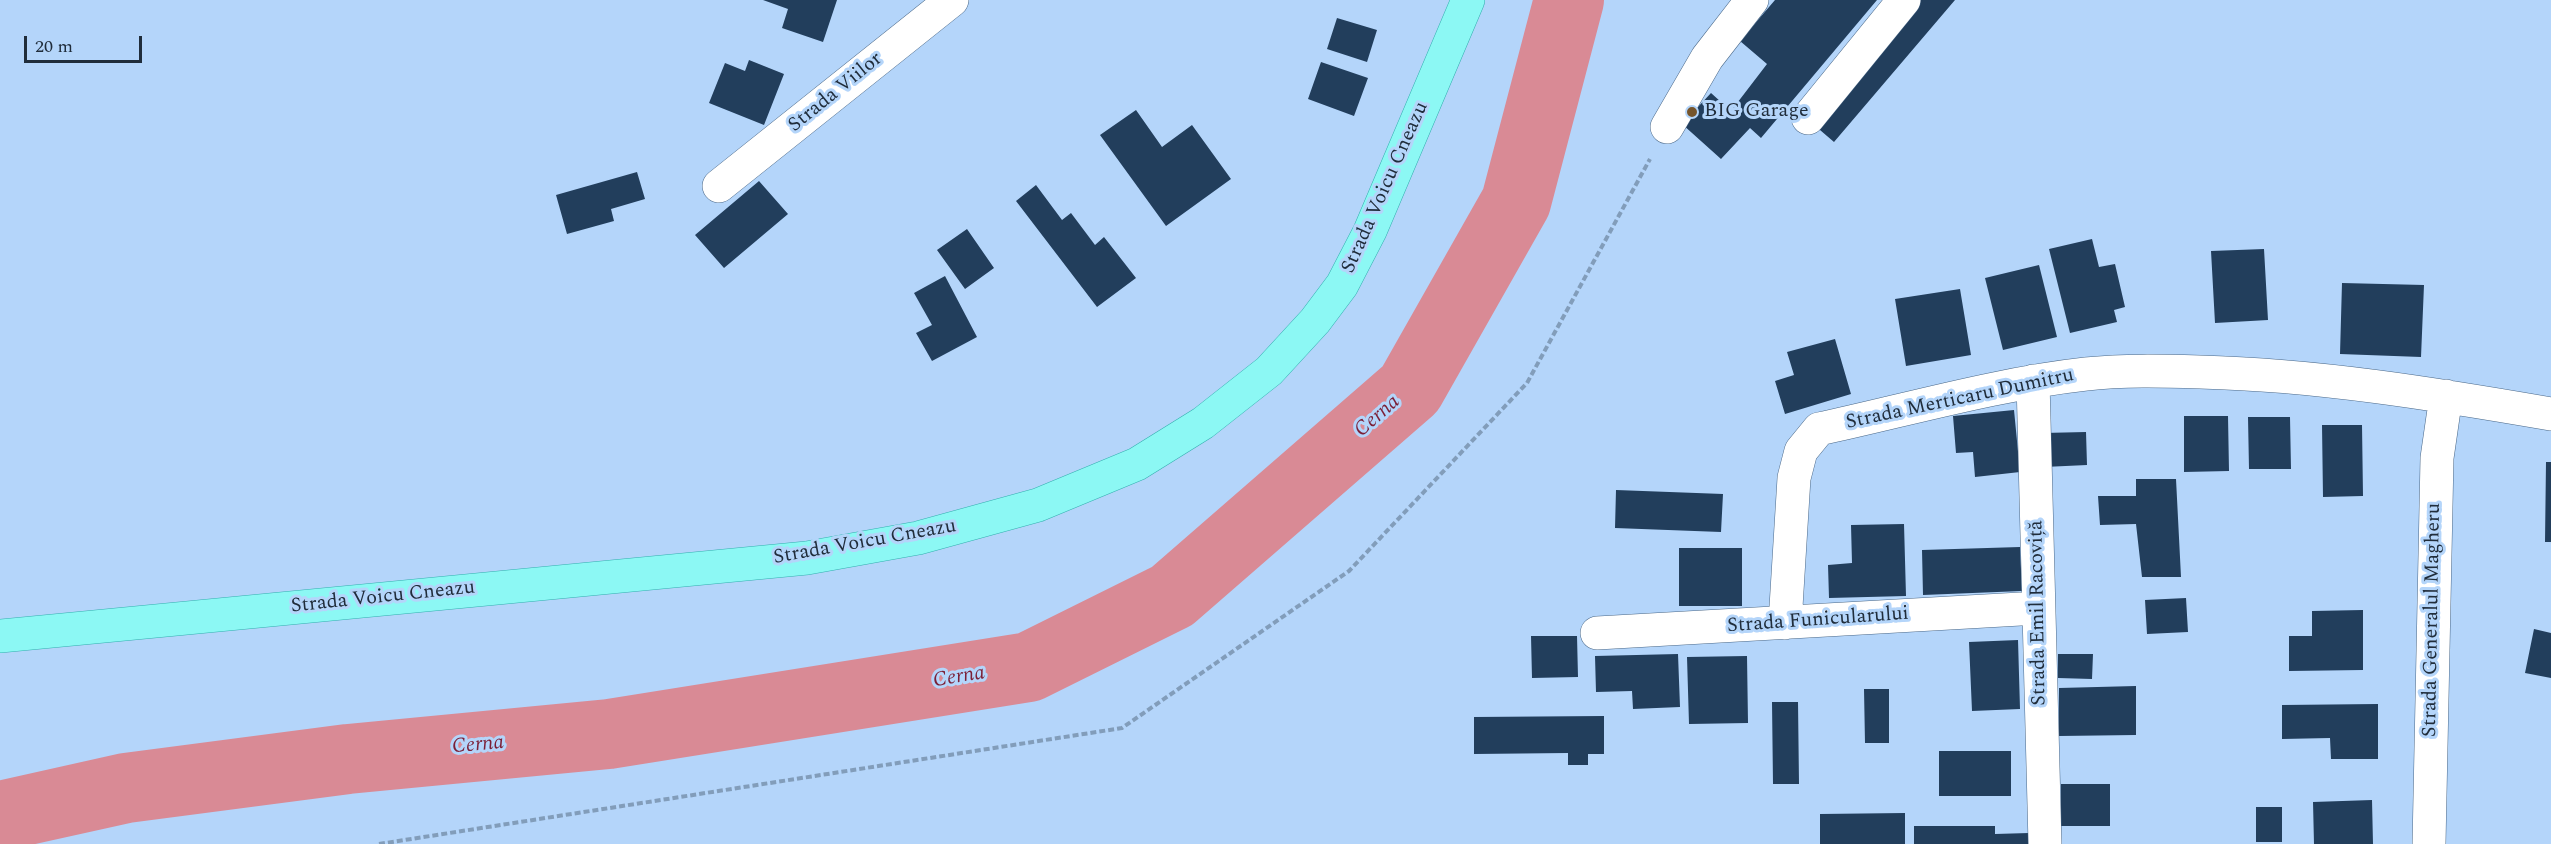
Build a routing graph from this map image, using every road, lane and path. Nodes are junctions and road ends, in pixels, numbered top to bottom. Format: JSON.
{"nodes":[{"id":1,"x":952,"y":0,"type":"edge"},
{"id":2,"x":1468,"y":0,"type":"edge"},
{"id":3,"x":1752,"y":0,"type":"edge"},
{"id":4,"x":1904,"y":0,"type":"edge"},
{"id":5,"x":1808,"y":118,"type":"dead end"},
{"id":6,"x":1667,"y":127,"type":"joint"},
{"id":7,"x":719,"y":186,"type":"dead end"},
{"id":8,"x":2033,"y":381,"type":"junction"},
{"id":9,"x":2446,"y":396,"type":"junction"},
{"id":10,"x":2551,"y":414,"type":"edge"},
{"id":11,"x":2038,"y":608,"type":"junction"},
{"id":12,"x":1785,"y":623,"type":"junction"},
{"id":13,"x":1597,"y":633,"type":"dead end"},
{"id":14,"x":0,"y":636,"type":"edge"},
{"id":15,"x":379,"y":844,"type":"edge"},
{"id":16,"x":2045,"y":844,"type":"edge"},
{"id":17,"x":2429,"y":844,"type":"edge"}],
"edges":[{"from":1,"to":7,"type":"street","name":"Strada Viilor"},
{"from":2,"to":14,"type":"main road","name":"Strada Voicu Cneazu"},
{"from":3,"to":6,"type":"street"},
{"from":4,"to":5,"type":"street"},
{"from":6,"to":15,"type":"path"},
{"from":8,"to":9,"type":"street","name":"Strada Merticaru Dumitru"},
{"from":8,"to":11,"type":"street","name":"Strada Emil Racoviță"},
{"from":8,"to":12,"type":"street","name":"Strada Merticaru Dumitru"},
{"from":9,"to":10,"type":"street","name":"Strada Merticaru Dumitru"},
{"from":9,"to":17,"type":"street","name":"Strada Generalul Magheru"},
{"from":11,"to":12,"type":"street","name":"Strada Funicularului"},
{"from":11,"to":16,"type":"street","name":"Strada Emil Racoviță"},
{"from":12,"to":13,"type":"street","name":"Strada Funicularului"}]}
